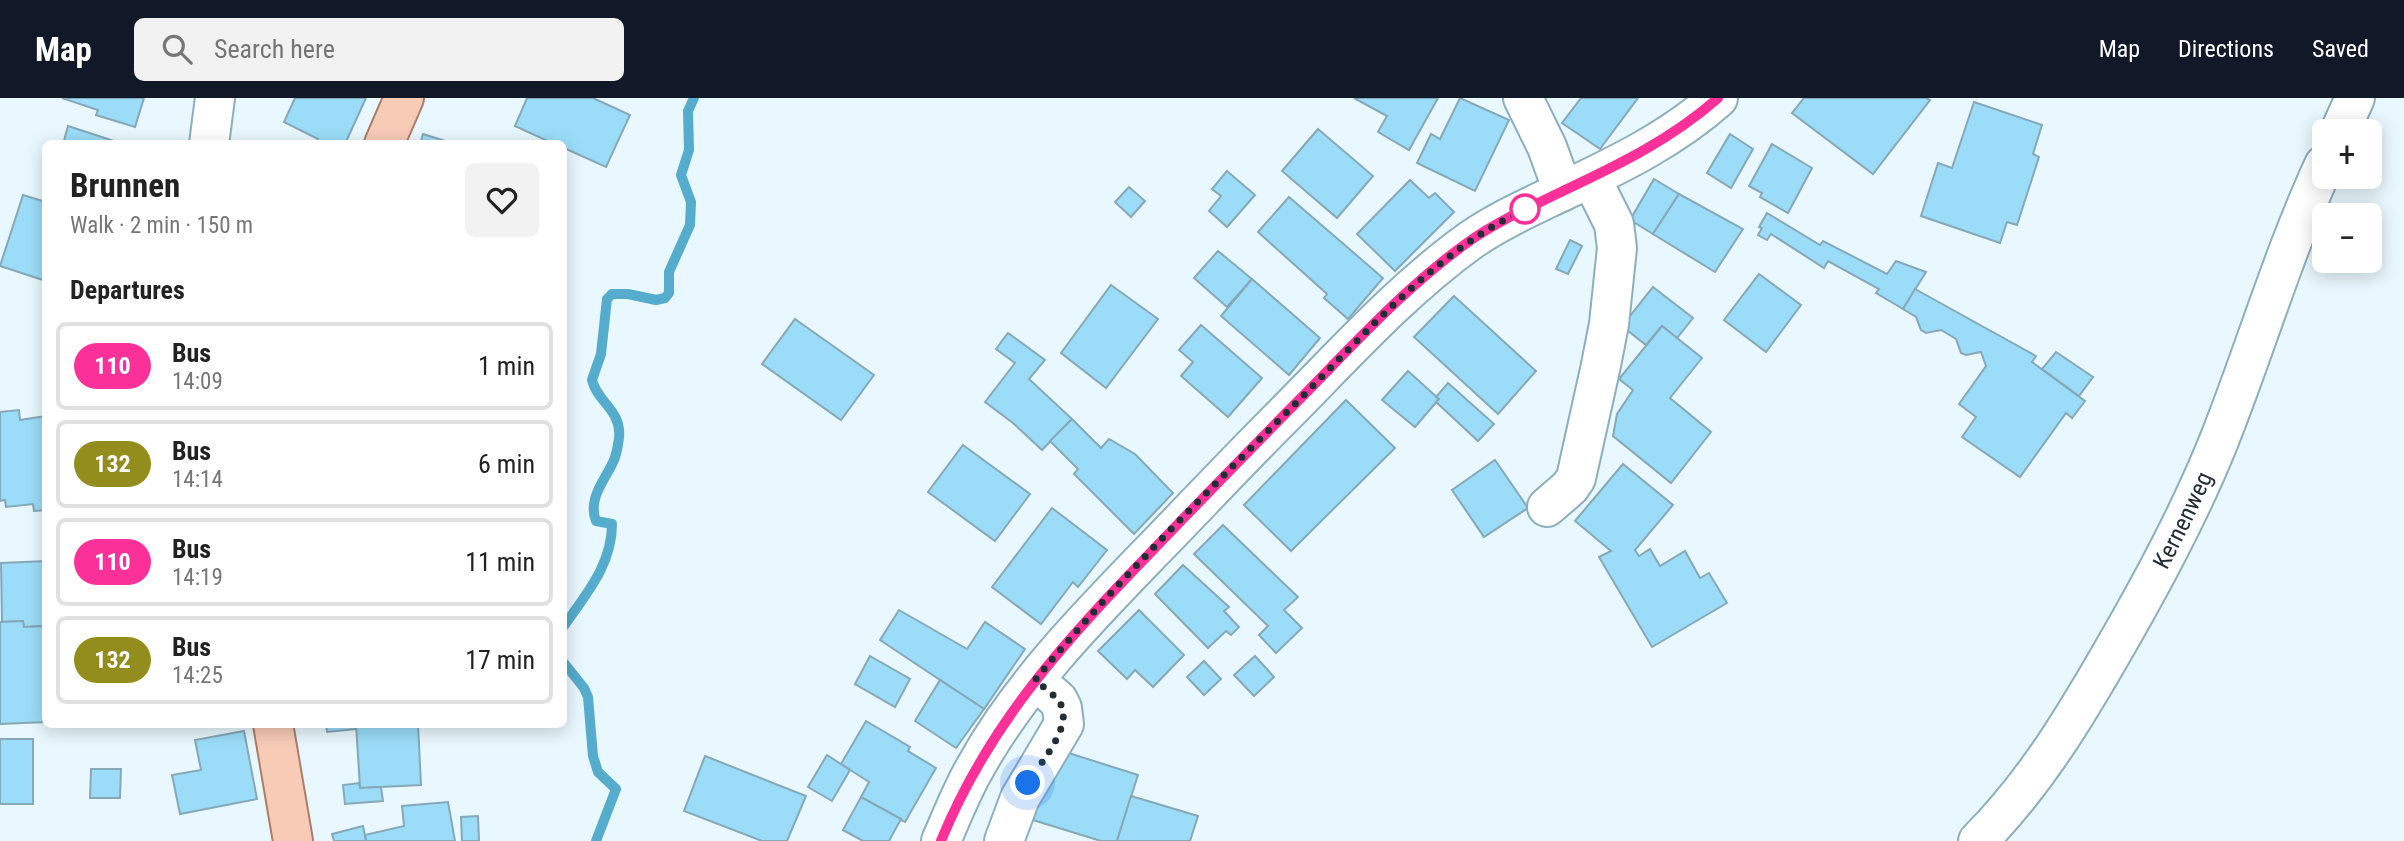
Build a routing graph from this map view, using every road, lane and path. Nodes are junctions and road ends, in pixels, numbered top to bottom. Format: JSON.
{"nodes":[{"id":1,"x":215,"y":98,"type":"edge"},
{"id":2,"x":404,"y":98,"type":"edge"},
{"id":3,"x":1523,"y":98,"type":"edge"},
{"id":4,"x":1718,"y":98,"type":"edge"},
{"id":5,"x":2355,"y":98,"type":"edge"},
{"id":6,"x":2345,"y":119,"type":"edge"},
{"id":7,"x":210,"y":140,"type":"edge"},
{"id":8,"x":386,"y":140,"type":"edge"},
{"id":9,"x":1577,"y":184,"type":"junction"},
{"id":10,"x":2314,"y":189,"type":"edge"},
{"id":11,"x":1547,"y":507,"type":"dead end"},
{"id":12,"x":1035,"y":680,"type":"junction"},
{"id":13,"x":274,"y":728,"type":"edge"},
{"id":14,"x":293,"y":841,"type":"edge"},
{"id":15,"x":941,"y":841,"type":"edge"},
{"id":16,"x":1004,"y":841,"type":"edge"},
{"id":17,"x":1978,"y":841,"type":"edge"}],
"edges":[{"from":1,"to":7,"type":"street"},
{"from":2,"to":8,"type":"main road"},
{"from":3,"to":9,"type":"street"},
{"from":4,"to":9,"type":"street"},
{"from":5,"to":6,"type":"street"},
{"from":9,"to":11,"type":"street"},
{"from":9,"to":12,"type":"street"},
{"from":10,"to":17,"type":"street","name":"Kernenweg"},
{"from":12,"to":15,"type":"street"},
{"from":12,"to":16,"type":"street"},
{"from":13,"to":14,"type":"main road"}]}
